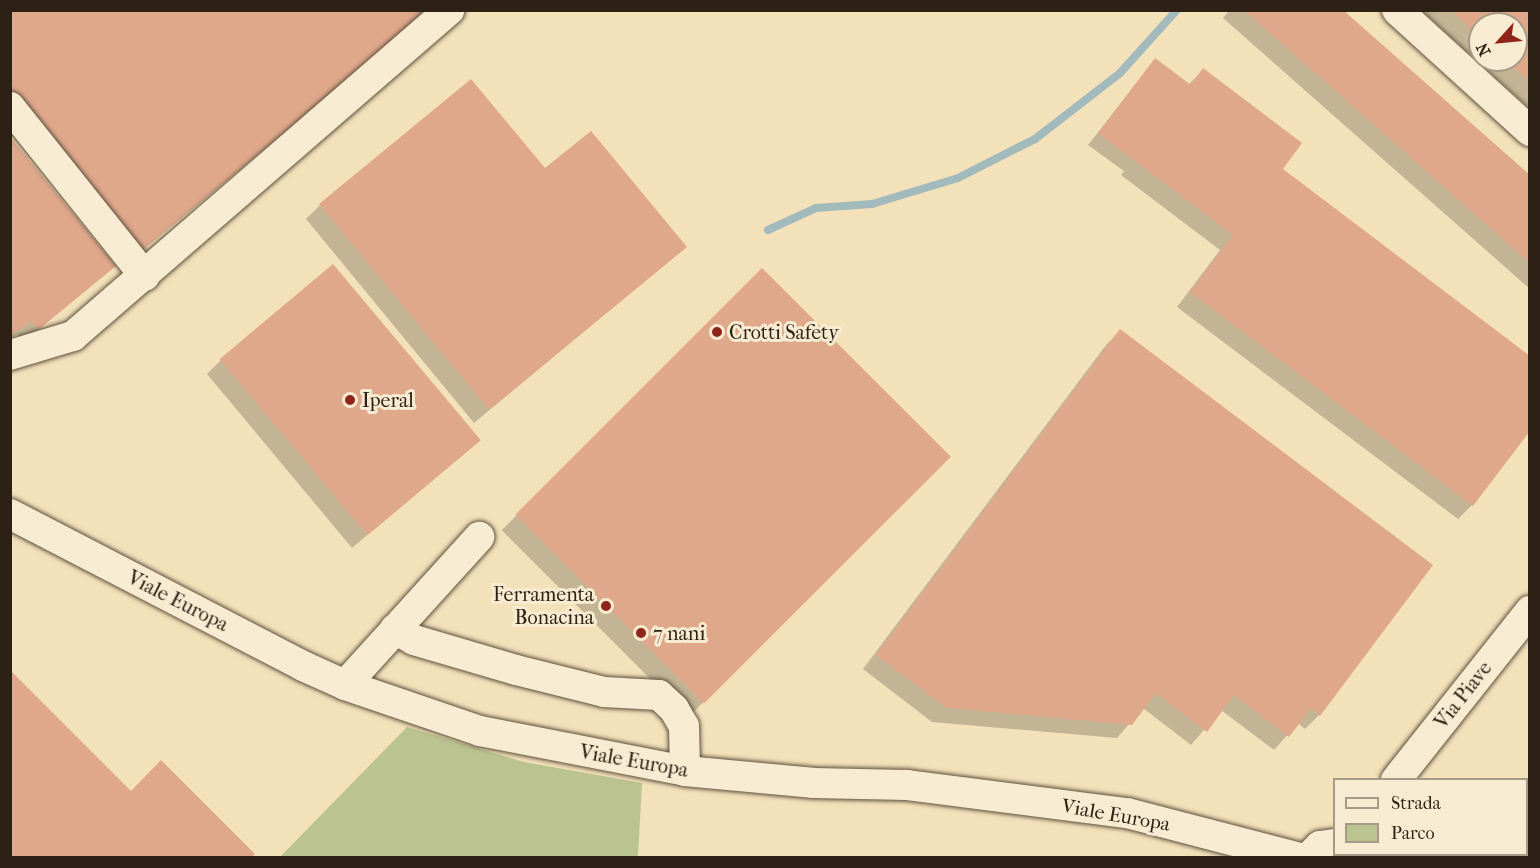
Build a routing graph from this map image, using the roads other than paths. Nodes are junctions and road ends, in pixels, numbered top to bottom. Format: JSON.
{"nodes":[{"id":1,"x":449,"y":10,"type":"edge"},
{"id":2,"x":1397,"y":10,"type":"edge"},
{"id":3,"x":10,"y":107,"type":"edge"},
{"id":4,"x":1530,"y":131,"type":"edge"},
{"id":5,"x":145,"y":276,"type":"junction"},
{"id":6,"x":10,"y":355,"type":"edge"},
{"id":7,"x":10,"y":514,"type":"edge"},
{"id":8,"x":479,"y":537,"type":"dead end"},
{"id":9,"x":1530,"y":611,"type":"edge"},
{"id":10,"x":395,"y":629,"type":"junction"},
{"id":11,"x":345,"y":686,"type":"junction"},
{"id":12,"x":685,"y":771,"type":"junction"},
{"id":13,"x":1398,"y":778,"type":"edge"},
{"id":14,"x":1333,"y":844,"type":"edge"},
{"id":15,"x":1300,"y":858,"type":"edge"},
{"id":16,"x":1308,"y":858,"type":"edge"}],
"edges":[{"from":1,"to":5,"type":"street"},
{"from":2,"to":4,"type":"street"},
{"from":3,"to":5,"type":"street"},
{"from":5,"to":6,"type":"street"},
{"from":7,"to":11,"type":"street","name":"Viale Europa"},
{"from":8,"to":10,"type":"street"},
{"from":9,"to":13,"type":"street","name":"Via Piave"},
{"from":10,"to":11,"type":"street"},
{"from":10,"to":12,"type":"street"},
{"from":11,"to":12,"type":"street","name":"Viale Europa"},
{"from":12,"to":15,"type":"street","name":"Viale Europa"},
{"from":14,"to":16,"type":"street"}]}
